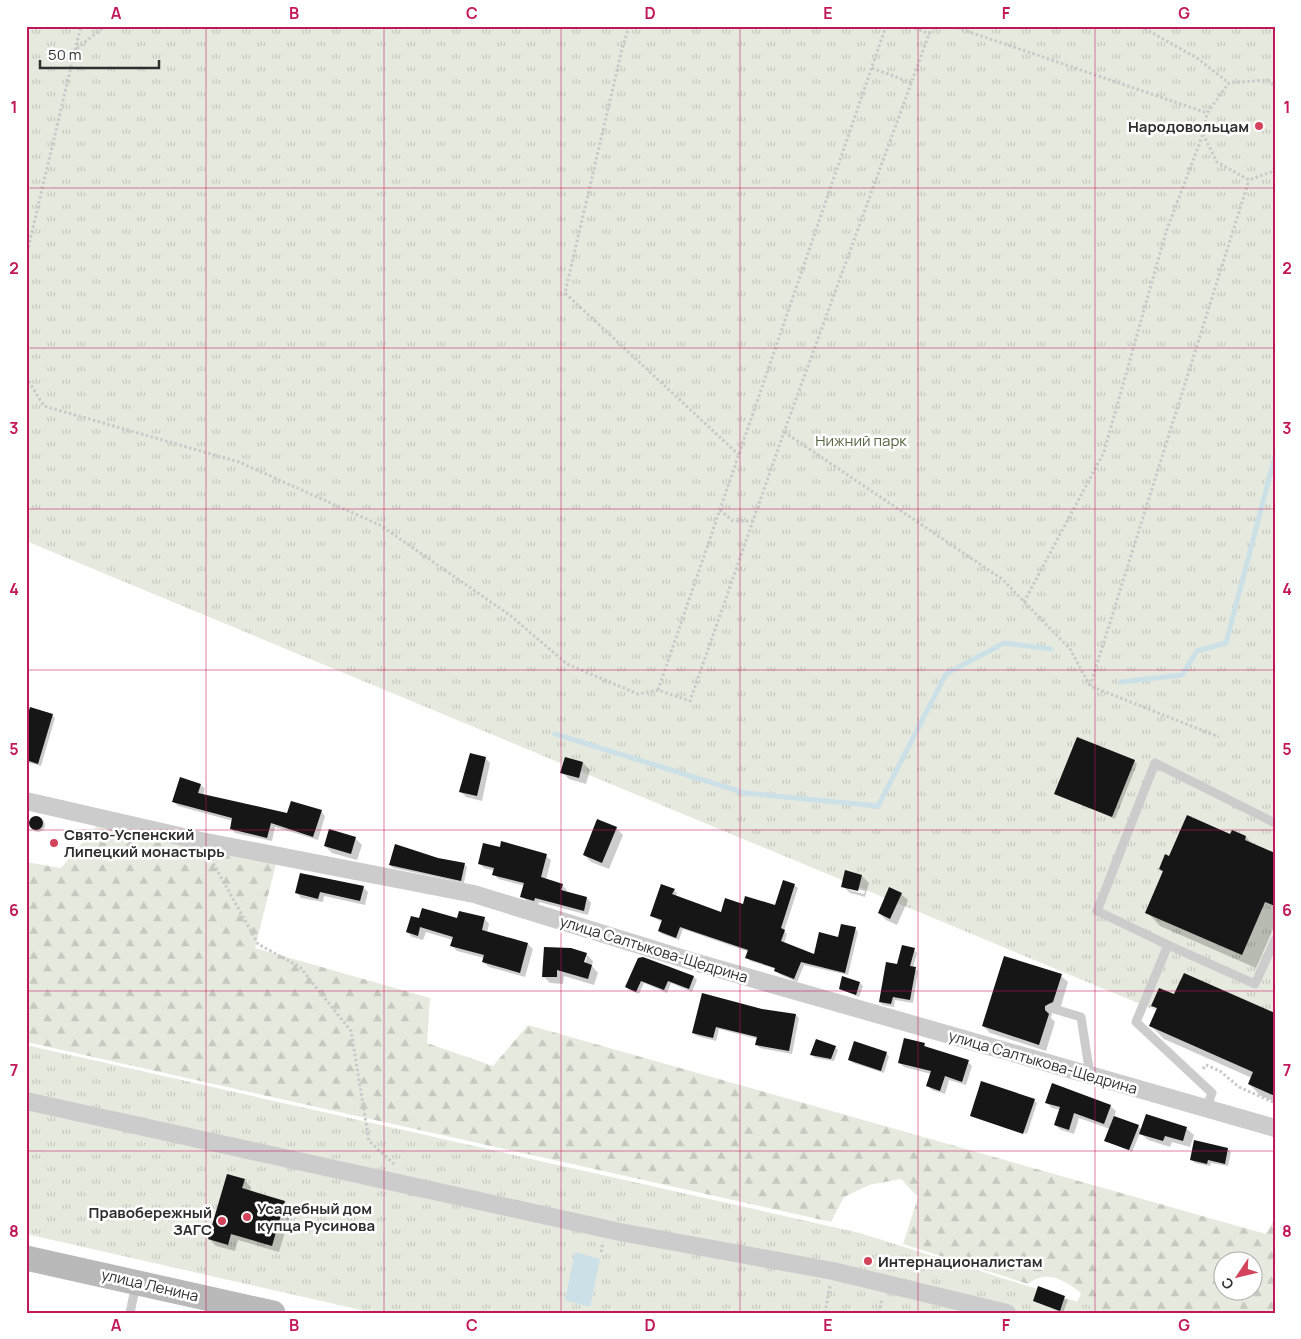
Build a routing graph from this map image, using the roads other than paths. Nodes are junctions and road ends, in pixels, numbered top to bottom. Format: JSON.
{"nodes":[{"id":1,"x":26,"y":801,"type":"edge"},
{"id":2,"x":1275,"y":823,"type":"edge"},
{"id":3,"x":1275,"y":940,"type":"edge"},
{"id":4,"x":1168,"y":945,"type":"junction"},
{"id":5,"x":1051,"y":1008,"type":"dead end"},
{"id":6,"x":1090,"y":1075,"type":"junction"},
{"id":7,"x":26,"y":1101,"type":"edge"},
{"id":8,"x":1206,"y":1108,"type":"junction"},
{"id":9,"x":1275,"y":1128,"type":"edge"},
{"id":10,"x":26,"y":1258,"type":"edge"},
{"id":11,"x":137,"y":1282,"type":"junction"},
{"id":12,"x":130,"y":1313,"type":"edge"},
{"id":13,"x":273,"y":1313,"type":"edge"},
{"id":14,"x":1007,"y":1313,"type":"edge"}],
"edges":[{"from":1,"to":6,"type":"street","name":"улица Салтыкова-Щедрина"},
{"from":2,"to":4,"type":"lane"},
{"from":3,"to":4,"type":"lane"},
{"from":4,"to":8,"type":"lane"},
{"from":5,"to":6,"type":"lane"},
{"from":6,"to":8,"type":"street","name":"улица Салтыкова-Щедрина"},
{"from":7,"to":14,"type":"street"},
{"from":8,"to":9,"type":"street","name":"улица Салтыкова-Щедрина"},
{"from":10,"to":11,"type":"street","name":"улица Ленина"},
{"from":11,"to":12,"type":"lane"},
{"from":11,"to":13,"type":"street","name":"улица Ленина"}]}
